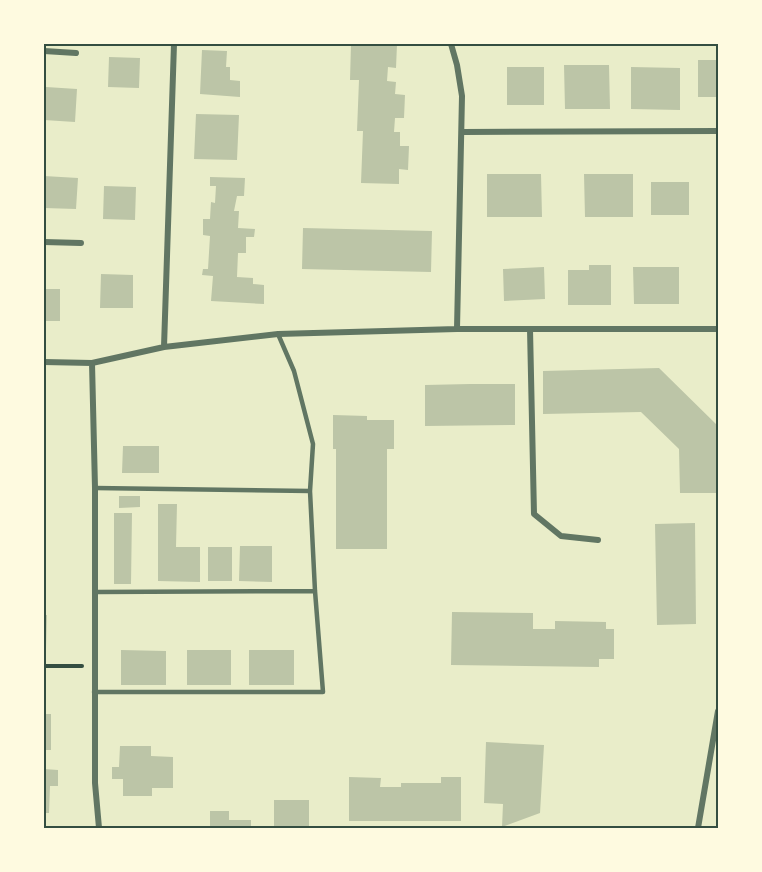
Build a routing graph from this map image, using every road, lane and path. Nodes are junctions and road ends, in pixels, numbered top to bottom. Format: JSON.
{"nodes":[{"id":1,"x":174,"y":44,"type":"edge"},
{"id":2,"x":451,"y":44,"type":"edge"},
{"id":3,"x":44,"y":51,"type":"edge"},
{"id":4,"x":76,"y":53,"type":"dead end"},
{"id":5,"x":718,"y":131,"type":"edge"},
{"id":6,"x":463,"y":132,"type":"junction"},
{"id":7,"x":44,"y":242,"type":"edge"},
{"id":8,"x":81,"y":243,"type":"dead end"},
{"id":9,"x":457,"y":329,"type":"junction"},
{"id":10,"x":530,"y":329,"type":"junction"},
{"id":11,"x":718,"y":329,"type":"edge"},
{"id":12,"x":278,"y":334,"type":"junction"},
{"id":13,"x":164,"y":347,"type":"junction"},
{"id":14,"x":44,"y":362,"type":"edge"},
{"id":15,"x":92,"y":363,"type":"junction"},
{"id":16,"x":95,"y":488,"type":"junction"},
{"id":17,"x":310,"y":490,"type":"junction"},
{"id":18,"x":598,"y":540,"type":"dead end"},
{"id":19,"x":315,"y":591,"type":"junction"},
{"id":20,"x":96,"y":592,"type":"junction"},
{"id":21,"x":44,"y":666,"type":"edge"},
{"id":22,"x":95,"y":666,"type":"junction"},
{"id":23,"x":94,"y":692,"type":"junction"},
{"id":24,"x":718,"y":711,"type":"edge"},
{"id":25,"x":99,"y":828,"type":"edge"},
{"id":26,"x":698,"y":828,"type":"edge"}],
"edges":[{"from":1,"to":13,"type":"street"},
{"from":2,"to":6,"type":"street"},
{"from":3,"to":4,"type":"street"},
{"from":5,"to":6,"type":"street"},
{"from":6,"to":9,"type":"street"},
{"from":7,"to":8,"type":"street"},
{"from":9,"to":10,"type":"street"},
{"from":9,"to":12,"type":"street"},
{"from":10,"to":11,"type":"street"},
{"from":10,"to":18,"type":"street"},
{"from":12,"to":13,"type":"street"},
{"from":12,"to":17,"type":"lane"},
{"from":13,"to":15,"type":"street"},
{"from":14,"to":15,"type":"street"},
{"from":15,"to":16,"type":"street"},
{"from":16,"to":17,"type":"lane"},
{"from":16,"to":20,"type":"street"},
{"from":17,"to":19,"type":"lane"},
{"from":19,"to":20,"type":"lane"},
{"from":19,"to":23,"type":"lane"},
{"from":20,"to":22,"type":"street"},
{"from":21,"to":22,"type":"path"},
{"from":22,"to":23,"type":"street"},
{"from":23,"to":25,"type":"street"},
{"from":24,"to":26,"type":"street"}]}
